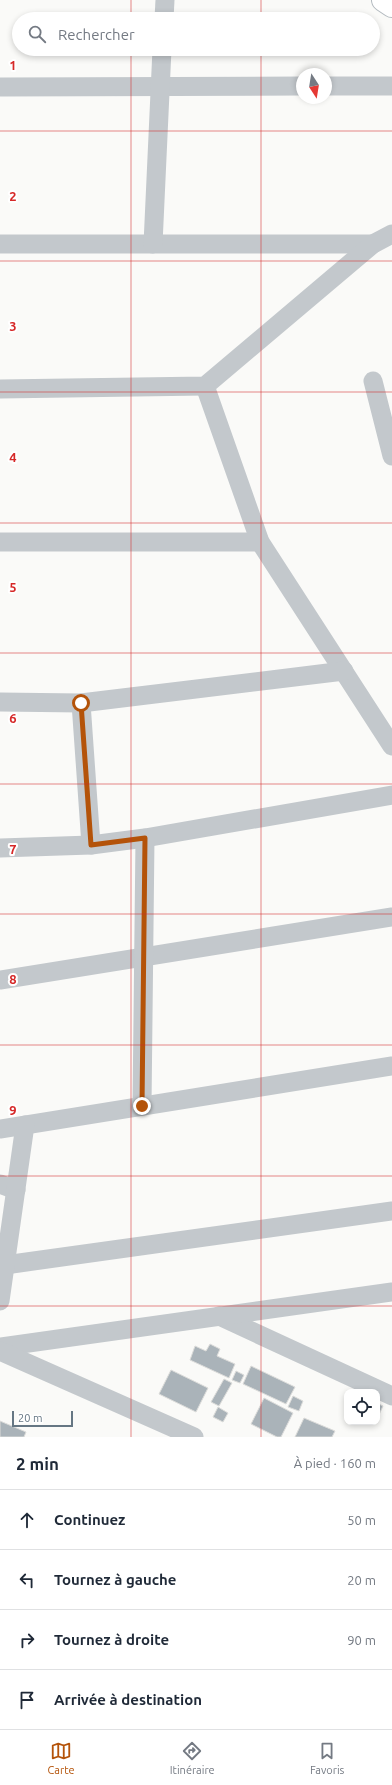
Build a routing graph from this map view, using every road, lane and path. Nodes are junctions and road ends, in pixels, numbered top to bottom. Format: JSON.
{"nodes":[{"id":1,"x":165,"y":0,"type":"edge"},
{"id":2,"x":383,"y":0,"type":"edge"},
{"id":3,"x":392,"y":6,"type":"edge"},
{"id":4,"x":164,"y":12,"type":"edge"},
{"id":5,"x":162,"y":56,"type":"edge"},
{"id":6,"x":296,"y":86,"type":"edge"},
{"id":7,"x":332,"y":86,"type":"edge"},
{"id":8,"x":392,"y":86,"type":"edge"},
{"id":9,"x":0,"y":87,"type":"edge"},
{"id":10,"x":160,"y":87,"type":"junction"},
{"id":11,"x":392,"y":234,"type":"edge"},
{"id":12,"x":0,"y":244,"type":"edge"},
{"id":13,"x":153,"y":244,"type":"junction"},
{"id":14,"x":372,"y":244,"type":"junction"},
{"id":15,"x":372,"y":381,"type":"dead end"},
{"id":16,"x":205,"y":386,"type":"junction"},
{"id":17,"x":0,"y":389,"type":"edge"},
{"id":18,"x":387,"y":414,"type":"edge"},
{"id":19,"x":392,"y":456,"type":"edge"},
{"id":20,"x":0,"y":542,"type":"edge"},
{"id":21,"x":260,"y":542,"type":"junction"},
{"id":22,"x":344,"y":671,"type":"junction"},
{"id":23,"x":0,"y":702,"type":"edge"},
{"id":24,"x":81,"y":703,"type":"junction"},
{"id":25,"x":392,"y":746,"type":"edge"},
{"id":26,"x":392,"y":795,"type":"edge"},
{"id":27,"x":145,"y":838,"type":"junction"},
{"id":28,"x":91,"y":845,"type":"junction"},
{"id":29,"x":0,"y":848,"type":"edge"},
{"id":30,"x":392,"y":917,"type":"edge"},
{"id":31,"x":144,"y":957,"type":"junction"},
{"id":32,"x":0,"y":980,"type":"edge"},
{"id":33,"x":392,"y":1066,"type":"edge"},
{"id":34,"x":142,"y":1106,"type":"junction"},
{"id":35,"x":25,"y":1124,"type":"junction"},
{"id":36,"x":0,"y":1129,"type":"edge"},
{"id":37,"x":8,"y":1187,"type":"edge"},
{"id":38,"x":392,"y":1211,"type":"edge"},
{"id":39,"x":5,"y":1265,"type":"junction"},
{"id":40,"x":388,"y":1295,"type":"edge"},
{"id":41,"x":0,"y":1301,"type":"edge"},
{"id":42,"x":219,"y":1316,"type":"junction"},
{"id":43,"x":0,"y":1347,"type":"edge"},
{"id":44,"x":0,"y":1351,"type":"edge"},
{"id":45,"x":392,"y":1396,"type":"edge"},
{"id":46,"x":194,"y":1437,"type":"edge"}],
"edges":[{"from":1,"to":4,"type":"street"},
{"from":2,"to":3,"type":"street"},
{"from":5,"to":10,"type":"street"},
{"from":6,"to":10,"type":"street"},
{"from":7,"to":8,"type":"street"},
{"from":9,"to":10,"type":"street"},
{"from":10,"to":13,"type":"street"},
{"from":11,"to":14,"type":"street"},
{"from":12,"to":13,"type":"street"},
{"from":13,"to":14,"type":"street"},
{"from":14,"to":16,"type":"street"},
{"from":15,"to":18,"type":"street"},
{"from":16,"to":17,"type":"street"},
{"from":16,"to":21,"type":"street"},
{"from":18,"to":19,"type":"street"},
{"from":20,"to":21,"type":"street"},
{"from":21,"to":22,"type":"street"},
{"from":22,"to":24,"type":"street"},
{"from":22,"to":25,"type":"street"},
{"from":23,"to":24,"type":"street"},
{"from":24,"to":28,"type":"street"},
{"from":26,"to":27,"type":"street"},
{"from":27,"to":28,"type":"street"},
{"from":27,"to":31,"type":"street"},
{"from":28,"to":29,"type":"street"},
{"from":30,"to":31,"type":"street"},
{"from":31,"to":32,"type":"street"},
{"from":31,"to":34,"type":"street"},
{"from":33,"to":34,"type":"street"},
{"from":34,"to":35,"type":"street"},
{"from":35,"to":36,"type":"street"},
{"from":35,"to":37,"type":"street"},
{"from":37,"to":39,"type":"street"},
{"from":38,"to":39,"type":"street"},
{"from":39,"to":41,"type":"street"},
{"from":40,"to":42,"type":"street"},
{"from":42,"to":43,"type":"street"},
{"from":42,"to":45,"type":"street"},
{"from":44,"to":46,"type":"street"}]}
